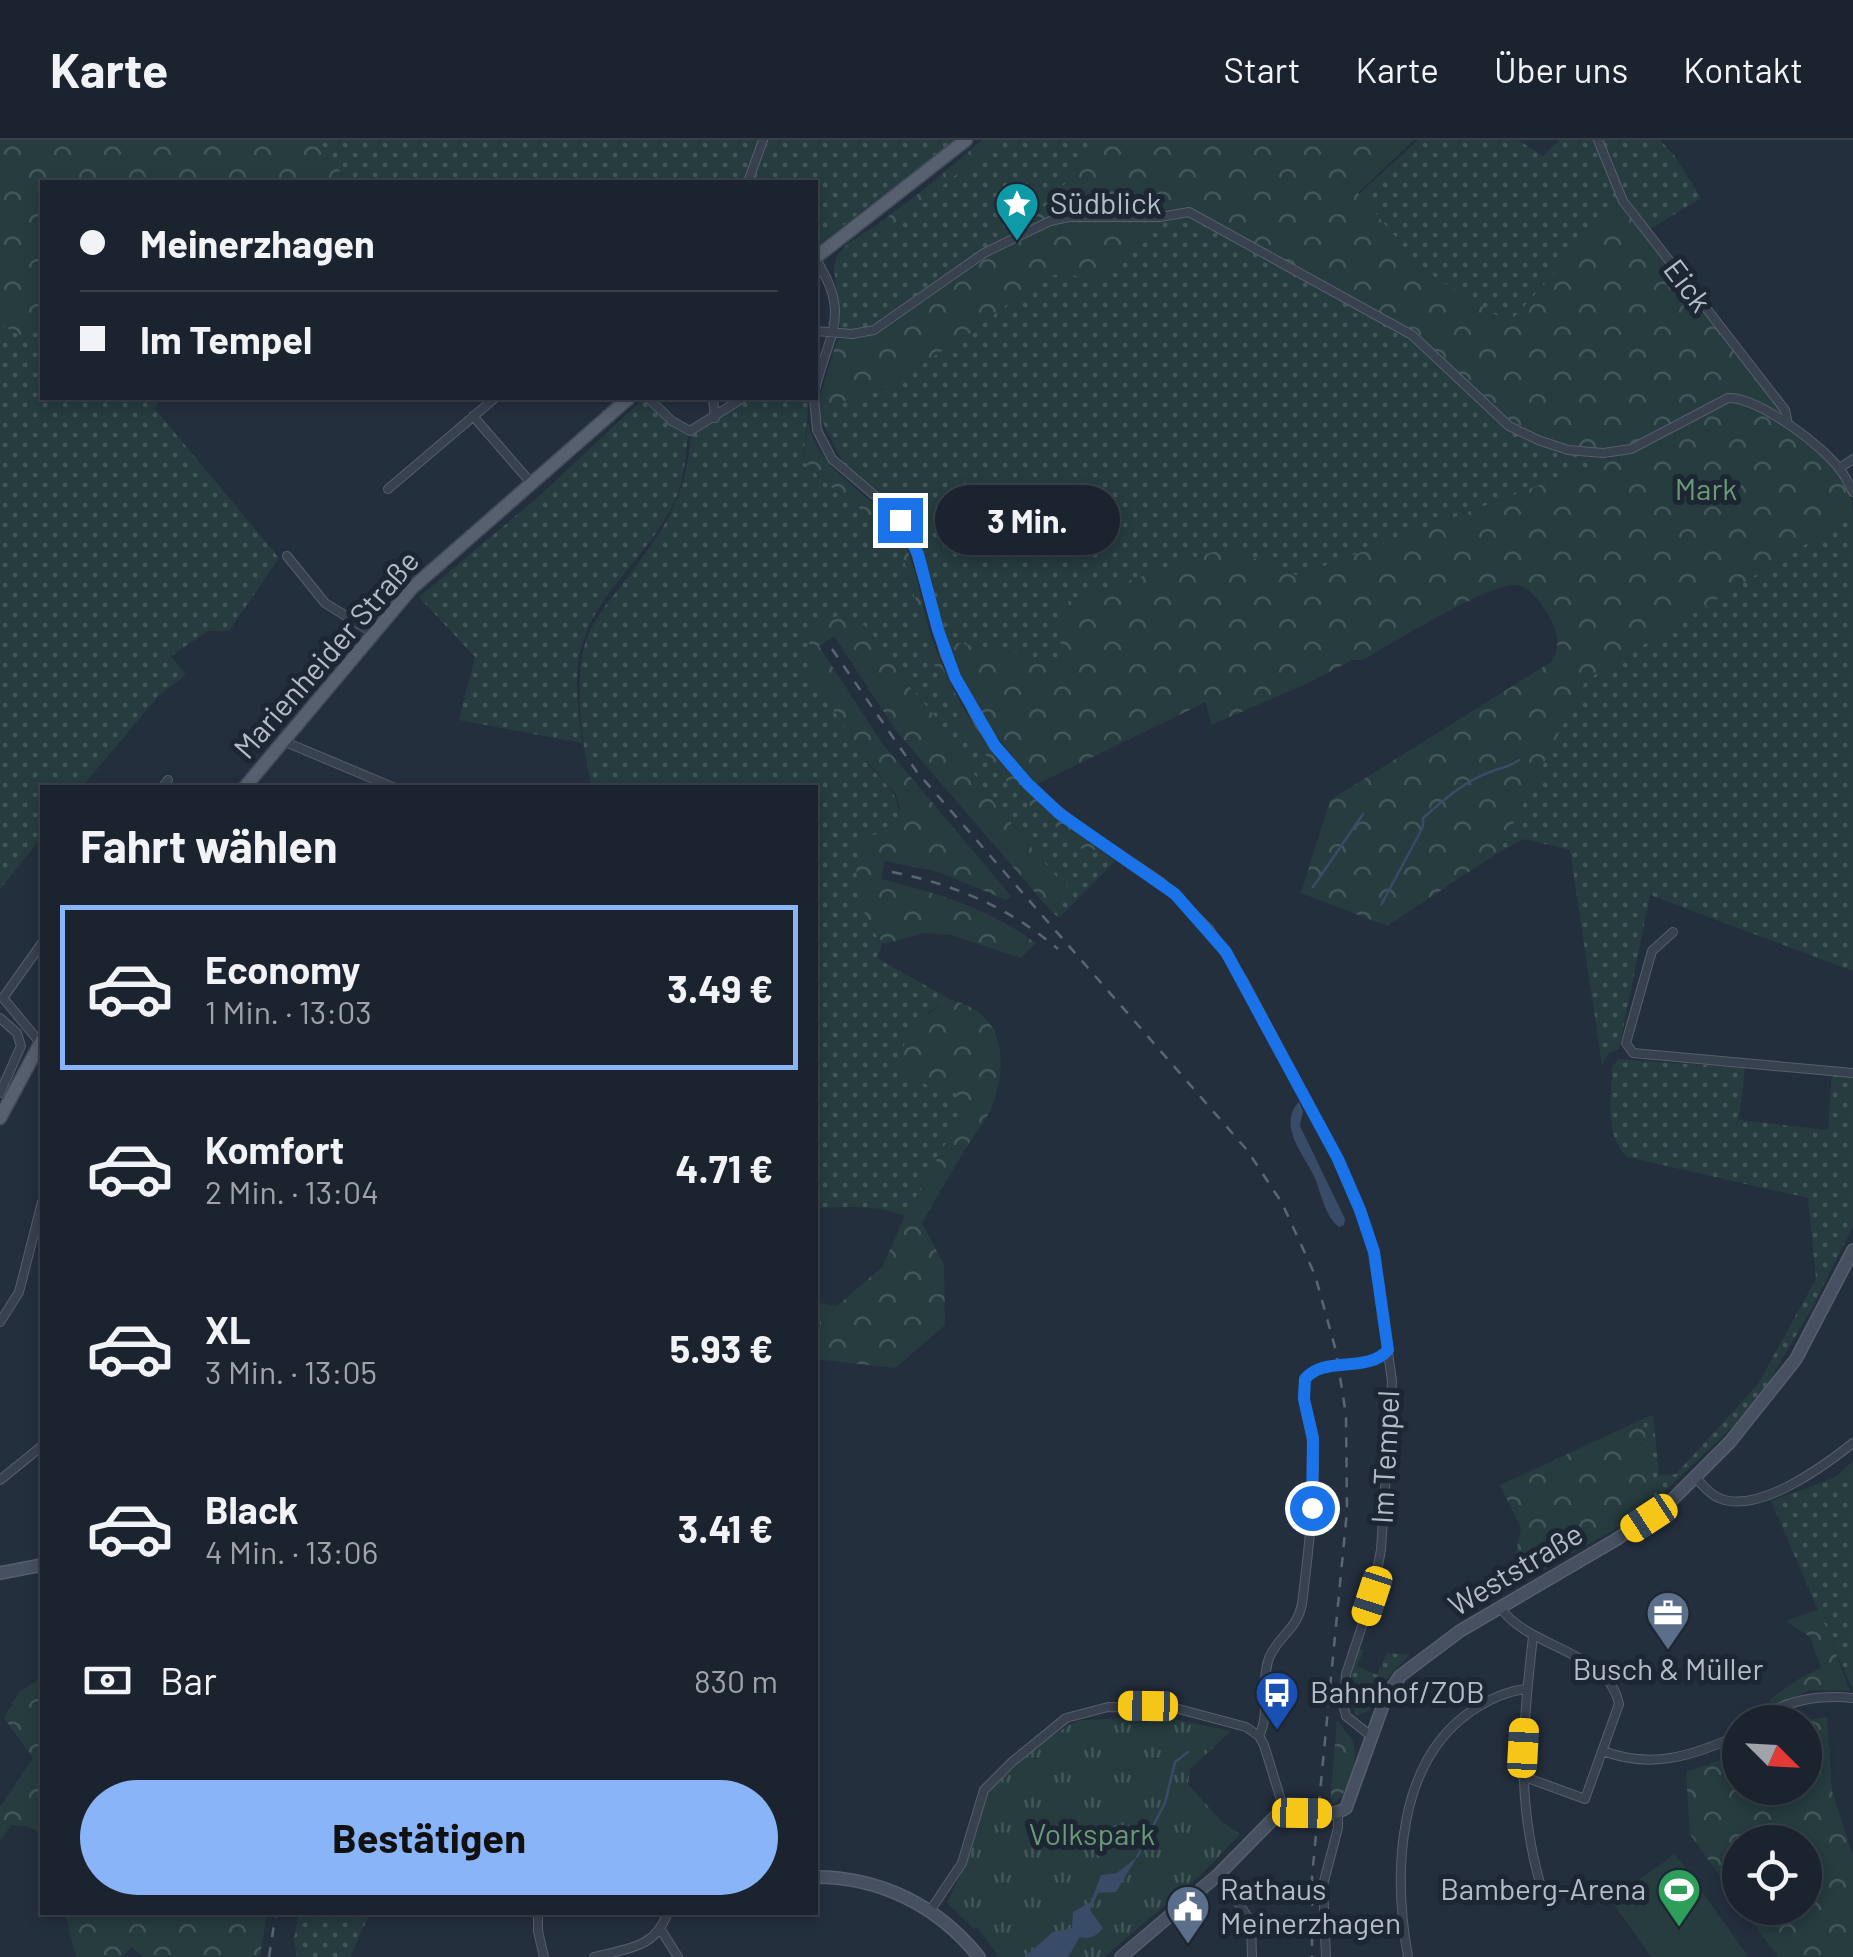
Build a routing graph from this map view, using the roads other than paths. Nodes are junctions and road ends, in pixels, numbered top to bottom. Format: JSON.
{"nodes":[{"id":1,"x":763,"y":140,"type":"edge"},
{"id":2,"x":966,"y":140,"type":"edge"},
{"id":3,"x":1598,"y":140,"type":"edge"},
{"id":4,"x":749,"y":180,"type":"edge"},
{"id":5,"x":818,"y":256,"type":"edge"},
{"id":6,"x":818,"y":264,"type":"edge"},
{"id":7,"x":818,"y":331,"type":"edge"},
{"id":8,"x":833,"y":332,"type":"junction"},
{"id":9,"x":818,"y":380,"type":"edge"},
{"id":10,"x":493,"y":400,"type":"edge"},
{"id":11,"x":627,"y":400,"type":"edge"},
{"id":12,"x":650,"y":400,"type":"edge"},
{"id":13,"x":713,"y":400,"type":"edge"},
{"id":14,"x":740,"y":400,"type":"edge"},
{"id":15,"x":814,"y":400,"type":"edge"},
{"id":16,"x":474,"y":416,"type":"junction"},
{"id":17,"x":714,"y":418,"type":"junction"},
{"id":18,"x":1788,"y":424,"type":"junction"},
{"id":19,"x":1853,"y":459,"type":"edge"},
{"id":20,"x":1840,"y":468,"type":"junction"},
{"id":21,"x":532,"y":484,"type":"junction"},
{"id":22,"x":388,"y":489,"type":"dead end"},
{"id":23,"x":1853,"y":492,"type":"edge"},
{"id":24,"x":287,"y":556,"type":"dead end"},
{"id":25,"x":373,"y":633,"type":"junction"},
{"id":26,"x":283,"y":740,"type":"junction"},
{"id":27,"x":246,"y":785,"type":"edge"},
{"id":28,"x":388,"y":785,"type":"edge"},
{"id":29,"x":1674,"y":932,"type":"dead end"},
{"id":30,"x":40,"y":945,"type":"edge"},
{"id":31,"x":2,"y":996,"type":"edge"},
{"id":32,"x":0,"y":1018,"type":"edge"},
{"id":33,"x":40,"y":1041,"type":"edge"},
{"id":34,"x":40,"y":1046,"type":"edge"},
{"id":35,"x":1853,"y":1073,"type":"edge"},
{"id":36,"x":0,"y":1092,"type":"edge"},
{"id":37,"x":2,"y":1110,"type":"edge"},
{"id":38,"x":40,"y":1210,"type":"edge"},
{"id":39,"x":1853,"y":1250,"type":"edge"},
{"id":40,"x":0,"y":1322,"type":"edge"},
{"id":41,"x":1388,"y":1350,"type":"junction"},
{"id":42,"x":1853,"y":1443,"type":"edge"},
{"id":43,"x":40,"y":1448,"type":"edge"},
{"id":44,"x":1695,"y":1477,"type":"junction"},
{"id":45,"x":0,"y":1480,"type":"edge"},
{"id":46,"x":0,"y":1562,"type":"edge"},
{"id":47,"x":40,"y":1565,"type":"edge"},
{"id":48,"x":6,"y":1571,"type":"edge"},
{"id":49,"x":1500,"y":1607,"type":"junction"},
{"id":50,"x":1533,"y":1636,"type":"junction"},
{"id":51,"x":1526,"y":1689,"type":"junction"},
{"id":52,"x":1853,"y":1698,"type":"edge"},
{"id":53,"x":1788,"y":1705,"type":"edge"},
{"id":54,"x":1259,"y":1736,"type":"junction"},
{"id":55,"x":1371,"y":1736,"type":"junction"},
{"id":56,"x":1722,"y":1743,"type":"edge"},
{"id":57,"x":1602,"y":1751,"type":"junction"},
{"id":58,"x":1522,"y":1776,"type":"junction"},
{"id":59,"x":1285,"y":1813,"type":"junction"},
{"id":60,"x":1338,"y":1813,"type":"junction"},
{"id":61,"x":1219,"y":1874,"type":"junction"},
{"id":62,"x":818,"y":1878,"type":"edge"},
{"id":63,"x":1542,"y":1890,"type":"dead end"},
{"id":64,"x":930,"y":1911,"type":"junction"},
{"id":65,"x":538,"y":1915,"type":"edge"},
{"id":66,"x":667,"y":1915,"type":"edge"},
{"id":67,"x":661,"y":1930,"type":"junction"},
{"id":68,"x":544,"y":1957,"type":"edge"},
{"id":69,"x":594,"y":1957,"type":"edge"},
{"id":70,"x":678,"y":1957,"type":"edge"},
{"id":71,"x":979,"y":1957,"type":"edge"},
{"id":72,"x":1121,"y":1957,"type":"edge"},
{"id":73,"x":1252,"y":1957,"type":"edge"},
{"id":74,"x":1326,"y":1957,"type":"edge"},
{"id":75,"x":1408,"y":1957,"type":"edge"}],
"edges":[{"from":1,"to":4,"type":"street"},
{"from":2,"to":5,"type":"main road"},
{"from":3,"to":18,"type":"street","name":"Eick"},
{"from":6,"to":8,"type":"street"},
{"from":7,"to":8,"type":"street"},
{"from":8,"to":9,"type":"street"},
{"from":8,"to":18,"type":"street"},
{"from":10,"to":16,"type":"street"},
{"from":11,"to":21,"type":"main road","name":"Marienheider Straße"},
{"from":12,"to":17,"type":"street"},
{"from":13,"to":17,"type":"street"},
{"from":14,"to":17,"type":"street"},
{"from":15,"to":41,"type":"street","name":"Im Tempel"},
{"from":16,"to":21,"type":"street"},
{"from":16,"to":22,"type":"street"},
{"from":18,"to":20,"type":"street"},
{"from":19,"to":20,"type":"street"},
{"from":20,"to":23,"type":"street"},
{"from":21,"to":25,"type":"main road","name":"Marienheider Straße"},
{"from":24,"to":25,"type":"street"},
{"from":25,"to":26,"type":"main road","name":"Marienheider Straße"},
{"from":26,"to":27,"type":"main road","name":"Marienheider Straße"},
{"from":26,"to":28,"type":"street"},
{"from":29,"to":35,"type":"street"},
{"from":30,"to":31,"type":"street"},
{"from":31,"to":33,"type":"street"},
{"from":32,"to":36,"type":"street"},
{"from":34,"to":37,"type":"main road"},
{"from":38,"to":40,"type":"street"},
{"from":39,"to":44,"type":"main road","name":"Weststraße"},
{"from":41,"to":54,"type":"street"},
{"from":41,"to":55,"type":"street","name":"Im Tempel"},
{"from":42,"to":44,"type":"street"},
{"from":43,"to":45,"type":"street"},
{"from":44,"to":49,"type":"main road","name":"Weststraße"},
{"from":46,"to":48,"type":"street"},
{"from":47,"to":48,"type":"main road"},
{"from":49,"to":50,"type":"street"},
{"from":49,"to":55,"type":"main road","name":"Weststraße"},
{"from":50,"to":51,"type":"street"},
{"from":50,"to":57,"type":"street"},
{"from":51,"to":58,"type":"street"},
{"from":51,"to":75,"type":"street"},
{"from":52,"to":53,"type":"street"},
{"from":54,"to":59,"type":"street"},
{"from":54,"to":64,"type":"street"},
{"from":55,"to":60,"type":"main road","name":"Weststraße"},
{"from":56,"to":57,"type":"street"},
{"from":57,"to":58,"type":"street"},
{"from":58,"to":63,"type":"street"},
{"from":59,"to":60,"type":"main road"},
{"from":59,"to":61,"type":"main road"},
{"from":60,"to":74,"type":"street"},
{"from":61,"to":72,"type":"main road"},
{"from":61,"to":73,"type":"street"},
{"from":62,"to":64,"type":"main road"},
{"from":64,"to":71,"type":"main road"},
{"from":65,"to":68,"type":"street"},
{"from":66,"to":67,"type":"street"},
{"from":67,"to":69,"type":"street"},
{"from":67,"to":70,"type":"street"}]}
